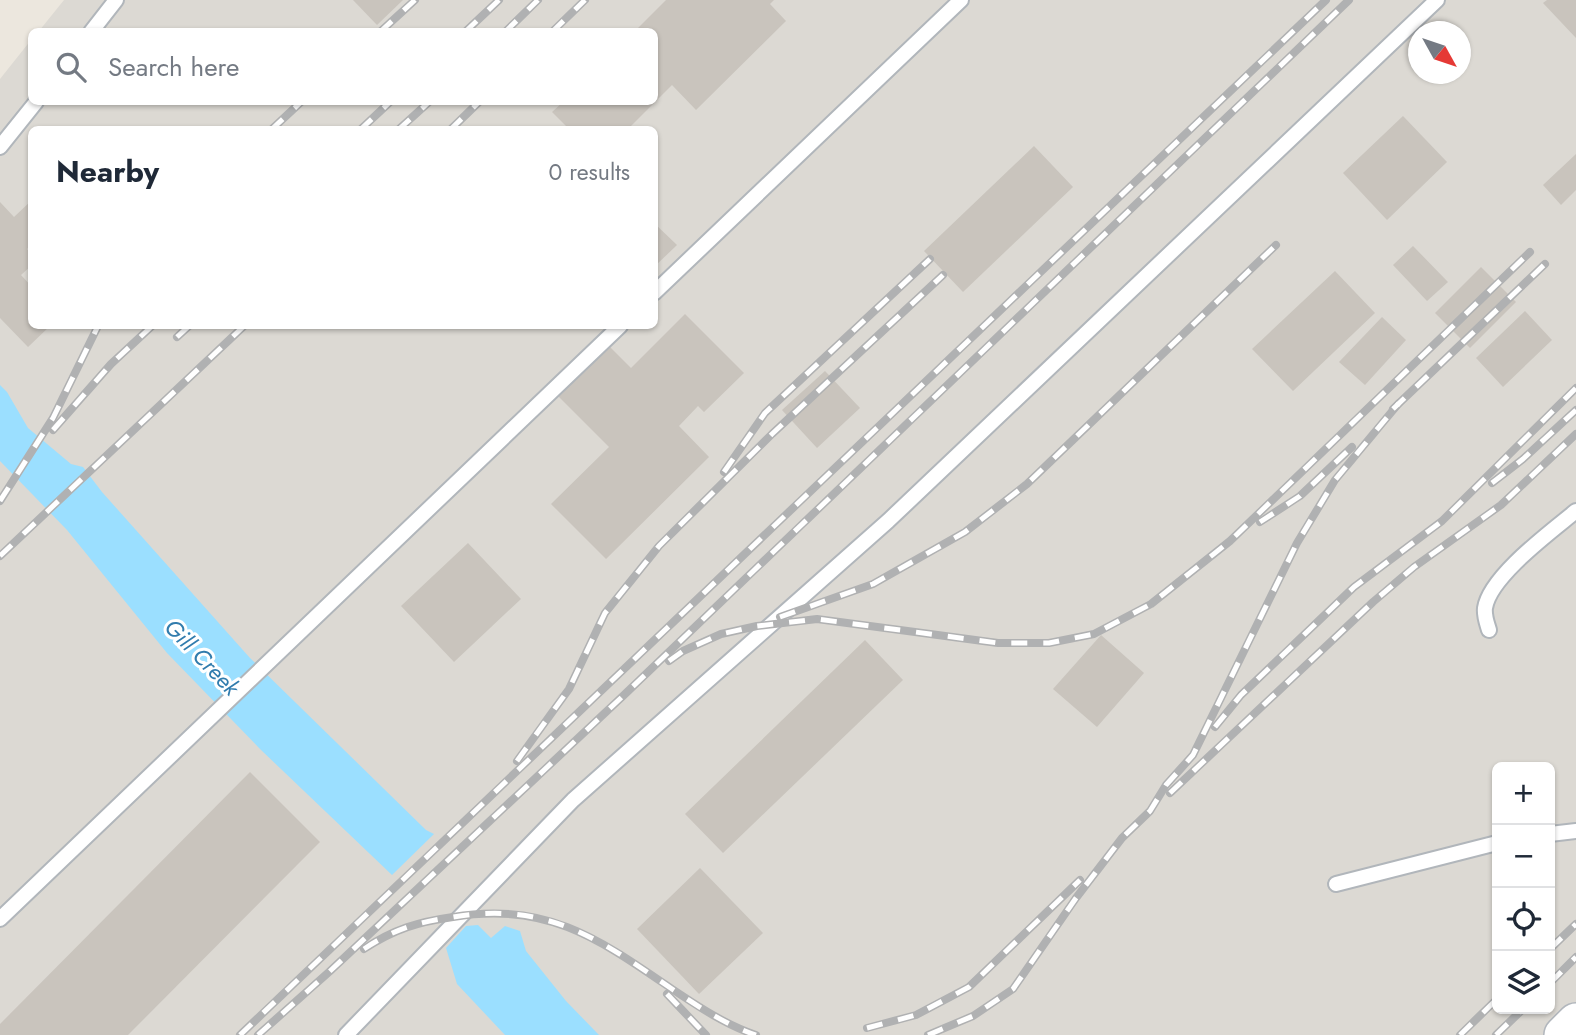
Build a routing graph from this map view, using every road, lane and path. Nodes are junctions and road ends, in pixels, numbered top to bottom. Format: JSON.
{"nodes":[{"id":1,"x":116,"y":0,"type":"edge"},
{"id":2,"x":961,"y":0,"type":"edge"},
{"id":3,"x":1437,"y":0,"type":"edge"},
{"id":4,"x":94,"y":28,"type":"edge"},
{"id":5,"x":34,"y":105,"type":"edge"},
{"id":6,"x":0,"y":147,"type":"edge"},
{"id":7,"x":658,"y":289,"type":"edge"},
{"id":8,"x":617,"y":329,"type":"edge"},
{"id":9,"x":1576,"y":511,"type":"edge"},
{"id":10,"x":1489,"y":630,"type":"dead end"},
{"id":11,"x":1576,"y":831,"type":"edge"},
{"id":12,"x":1555,"y":833,"type":"edge"},
{"id":13,"x":1492,"y":845,"type":"edge"},
{"id":14,"x":1336,"y":884,"type":"dead end"},
{"id":15,"x":0,"y":919,"type":"edge"},
{"id":16,"x":1576,"y":1022,"type":"edge"},
{"id":17,"x":346,"y":1035,"type":"edge"},
{"id":18,"x":1563,"y":1035,"type":"edge"}],
"edges":[{"from":1,"to":4,"type":"lane"},
{"from":2,"to":7,"type":"lane"},
{"from":3,"to":17,"type":"lane"},
{"from":5,"to":6,"type":"lane"},
{"from":8,"to":15,"type":"lane"},
{"from":9,"to":10,"type":"lane"},
{"from":11,"to":12,"type":"lane"},
{"from":13,"to":14,"type":"lane"},
{"from":16,"to":18,"type":"main road"}]}
